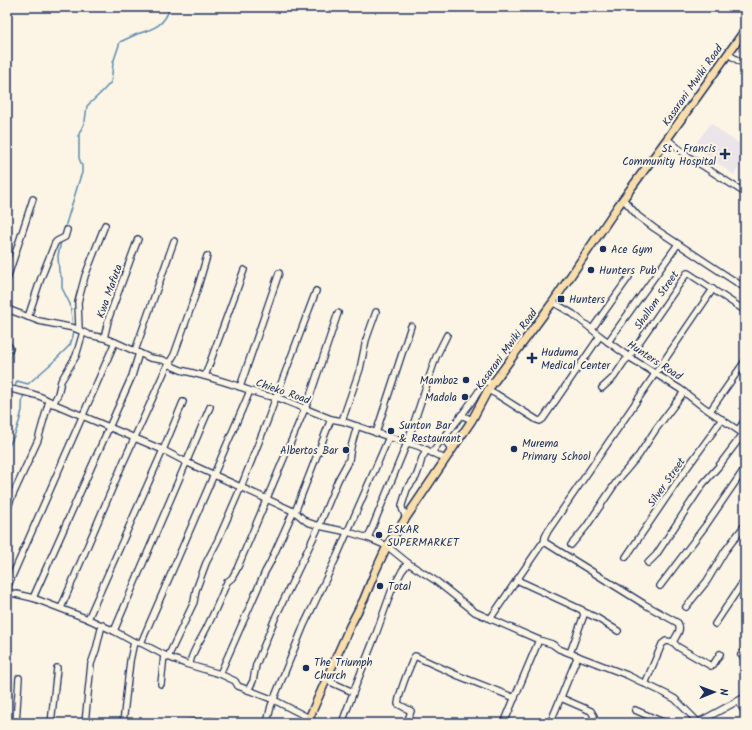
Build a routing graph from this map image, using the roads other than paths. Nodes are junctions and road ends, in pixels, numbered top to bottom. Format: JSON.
{"nodes":[{"id":1,"x":745,"y":30,"type":"edge"},
{"id":2,"x":728,"y":54,"type":"junction"},
{"id":3,"x":745,"y":65,"type":"edge"},
{"id":4,"x":667,"y":139,"type":"junction"},
{"id":5,"x":745,"y":184,"type":"edge"},
{"id":6,"x":743,"y":192,"type":"edge"},
{"id":7,"x":33,"y":199,"type":"dead end"},
{"id":8,"x":623,"y":199,"type":"junction"},
{"id":9,"x":105,"y":225,"type":"dead end"},
{"id":10,"x":67,"y":230,"type":"dead end"},
{"id":11,"x":138,"y":239,"type":"dead end"},
{"id":12,"x":174,"y":241,"type":"dead end"},
{"id":13,"x":678,"y":244,"type":"junction"},
{"id":14,"x":207,"y":256,"type":"dead end"},
{"id":15,"x":244,"y":270,"type":"dead end"},
{"id":16,"x":279,"y":273,"type":"dead end"},
{"id":17,"x":629,"y":277,"type":"dead end"},
{"id":18,"x":7,"y":279,"type":"edge"},
{"id":19,"x":745,"y":288,"type":"edge"},
{"id":20,"x":713,"y":290,"type":"junction"},
{"id":21,"x":316,"y":292,"type":"dead end"},
{"id":22,"x":553,"y":302,"type":"junction"},
{"id":23,"x":741,"y":308,"type":"dead end"},
{"id":24,"x":7,"y":309,"type":"edge"},
{"id":25,"x":376,"y":312,"type":"dead end"},
{"id":26,"x":338,"y":313,"type":"dead end"},
{"id":27,"x":28,"y":317,"type":"junction"},
{"id":28,"x":411,"y":326,"type":"dead end"},
{"id":29,"x":77,"y":329,"type":"junction"},
{"id":30,"x":592,"y":329,"type":"junction"},
{"id":31,"x":447,"y":335,"type":"dead end"},
{"id":32,"x":600,"y":336,"type":"junction"},
{"id":33,"x":104,"y":338,"type":"junction"},
{"id":34,"x":115,"y":342,"type":"junction"},
{"id":35,"x":608,"y":342,"type":"junction"},
{"id":36,"x":7,"y":344,"type":"edge"},
{"id":37,"x":137,"y":352,"type":"junction"},
{"id":38,"x":7,"y":354,"type":"edge"},
{"id":39,"x":629,"y":357,"type":"junction"},
{"id":40,"x":745,"y":361,"type":"edge"},
{"id":41,"x":169,"y":363,"type":"junction"},
{"id":42,"x":656,"y":373,"type":"junction"},
{"id":43,"x":204,"y":376,"type":"junction"},
{"id":44,"x":240,"y":387,"type":"junction"},
{"id":45,"x":490,"y":387,"type":"junction"},
{"id":46,"x":7,"y":388,"type":"edge"},
{"id":47,"x":602,"y":388,"type":"dead end"},
{"id":48,"x":250,"y":391,"type":"junction"},
{"id":49,"x":684,"y":392,"type":"junction"},
{"id":50,"x":276,"y":397,"type":"junction"},
{"id":51,"x":51,"y":402,"type":"junction"},
{"id":52,"x":183,"y":402,"type":"dead end"},
{"id":53,"x":468,"y":405,"type":"junction"},
{"id":54,"x":210,"y":407,"type":"dead end"},
{"id":55,"x":304,"y":408,"type":"junction"},
{"id":56,"x":477,"y":410,"type":"junction"},
{"id":57,"x":710,"y":411,"type":"junction"},
{"id":58,"x":461,"y":415,"type":"junction"},
{"id":59,"x":83,"y":416,"type":"junction"},
{"id":60,"x":331,"y":419,"type":"junction"},
{"id":61,"x":722,"y":419,"type":"junction"},
{"id":62,"x":472,"y":420,"type":"junction"},
{"id":63,"x":745,"y":420,"type":"edge"},
{"id":64,"x":342,"y":422,"type":"junction"},
{"id":65,"x":357,"y":426,"type":"junction"},
{"id":66,"x":109,"y":427,"type":"junction"},
{"id":67,"x":376,"y":433,"type":"junction"},
{"id":68,"x":742,"y":433,"type":"edge"},
{"id":69,"x":389,"y":437,"type":"junction"},
{"id":70,"x":135,"y":438,"type":"junction"},
{"id":71,"x":443,"y":438,"type":"junction"},
{"id":72,"x":407,"y":443,"type":"junction"},
{"id":73,"x":452,"y":449,"type":"junction"},
{"id":74,"x":163,"y":450,"type":"junction"},
{"id":75,"x":426,"y":450,"type":"junction"},
{"id":76,"x":432,"y":453,"type":"junction"},
{"id":77,"x":445,"y":459,"type":"junction"},
{"id":78,"x":186,"y":462,"type":"junction"},
{"id":79,"x":745,"y":468,"type":"edge"},
{"id":80,"x":215,"y":475,"type":"junction"},
{"id":81,"x":241,"y":487,"type":"junction"},
{"id":82,"x":267,"y":499,"type":"junction"},
{"id":83,"x":7,"y":511,"type":"edge"},
{"id":84,"x":294,"y":512,"type":"junction"},
{"id":85,"x":406,"y":518,"type":"junction"},
{"id":86,"x":745,"y":524,"type":"edge"},
{"id":87,"x":319,"y":526,"type":"junction"},
{"id":88,"x":348,"y":532,"type":"junction"},
{"id":89,"x":368,"y":538,"type":"junction"},
{"id":90,"x":544,"y":543,"type":"junction"},
{"id":91,"x":571,"y":545,"type":"dead end"},
{"id":92,"x":387,"y":546,"type":"junction"},
{"id":93,"x":626,"y":557,"type":"dead end"},
{"id":94,"x":408,"y":563,"type":"junction"},
{"id":95,"x":648,"y":563,"type":"dead end"},
{"id":96,"x":745,"y":579,"type":"edge"},
{"id":97,"x":517,"y":580,"type":"junction"},
{"id":98,"x":660,"y":586,"type":"dead end"},
{"id":99,"x":7,"y":588,"type":"edge"},
{"id":100,"x":7,"y":592,"type":"edge"},
{"id":101,"x":33,"y":598,"type":"junction"},
{"id":102,"x":686,"y":607,"type":"dead end"},
{"id":103,"x":61,"y":608,"type":"junction"},
{"id":104,"x":584,"y":612,"type":"junction"},
{"id":105,"x":88,"y":619,"type":"junction"},
{"id":106,"x":490,"y":619,"type":"junction"},
{"id":107,"x":715,"y":624,"type":"dead end"},
{"id":108,"x":102,"y":626,"type":"junction"},
{"id":109,"x":114,"y":631,"type":"junction"},
{"id":110,"x":618,"y":631,"type":"dead end"},
{"id":111,"x":539,"y":640,"type":"junction"},
{"id":112,"x":134,"y":642,"type":"junction"},
{"id":113,"x":673,"y":642,"type":"junction"},
{"id":114,"x":141,"y":643,"type":"junction"},
{"id":115,"x":745,"y":650,"type":"edge"},
{"id":116,"x":570,"y":653,"type":"junction"},
{"id":117,"x":720,"y":654,"type":"dead end"},
{"id":118,"x":741,"y":655,"type":"dead end"},
{"id":119,"x":166,"y":656,"type":"junction"},
{"id":120,"x":578,"y":656,"type":"junction"},
{"id":121,"x":190,"y":664,"type":"junction"},
{"id":122,"x":57,"y":668,"type":"dead end"},
{"id":123,"x":220,"y":674,"type":"junction"},
{"id":124,"x":19,"y":678,"type":"dead end"},
{"id":125,"x":326,"y":680,"type":"junction"},
{"id":126,"x":161,"y":684,"type":"dead end"},
{"id":127,"x":645,"y":684,"type":"junction"},
{"id":128,"x":248,"y":690,"type":"junction"},
{"id":129,"x":353,"y":692,"type":"junction"},
{"id":130,"x":745,"y":697,"type":"edge"},
{"id":131,"x":515,"y":698,"type":"junction"},
{"id":132,"x":561,"y":698,"type":"junction"},
{"id":133,"x":274,"y":700,"type":"junction"},
{"id":134,"x":738,"y":700,"type":"junction"},
{"id":135,"x":635,"y":710,"type":"dead end"},
{"id":136,"x":745,"y":712,"type":"edge"},
{"id":137,"x":308,"y":720,"type":"edge"},
{"id":138,"x":342,"y":722,"type":"edge"},
{"id":139,"x":16,"y":723,"type":"edge"},
{"id":140,"x":51,"y":723,"type":"edge"},
{"id":141,"x":85,"y":723,"type":"edge"},
{"id":142,"x":123,"y":723,"type":"edge"},
{"id":143,"x":189,"y":723,"type":"edge"},
{"id":144,"x":223,"y":723,"type":"edge"},
{"id":145,"x":267,"y":723,"type":"edge"},
{"id":146,"x":349,"y":723,"type":"edge"},
{"id":147,"x":407,"y":723,"type":"edge"},
{"id":148,"x":504,"y":723,"type":"edge"},
{"id":149,"x":550,"y":723,"type":"edge"},
{"id":150,"x":591,"y":723,"type":"edge"},
{"id":151,"x":665,"y":723,"type":"edge"},
{"id":152,"x":698,"y":723,"type":"edge"}],
"edges":[{"from":1,"to":2,"type":"main road","name":"Kasarani Mwiki Road"},
{"from":2,"to":3,"type":"street"},
{"from":2,"to":4,"type":"main road","name":"Kasarani Mwiki Road"},
{"from":4,"to":6,"type":"street"},
{"from":4,"to":8,"type":"main road","name":"Kasarani Mwiki Road"},
{"from":5,"to":6,"type":"street"},
{"from":7,"to":18,"type":"street"},
{"from":8,"to":13,"type":"street"},
{"from":8,"to":22,"type":"main road","name":"Kasarani Mwiki Road"},
{"from":9,"to":29,"type":"street"},
{"from":10,"to":27,"type":"street"},
{"from":11,"to":33,"type":"street","name":"Kwa Mafuta"},
{"from":12,"to":37,"type":"street"},
{"from":13,"to":19,"type":"street"},
{"from":13,"to":35,"type":"street"},
{"from":14,"to":41,"type":"street"},
{"from":15,"to":43,"type":"street"},
{"from":16,"to":44,"type":"street"},
{"from":17,"to":30,"type":"street"},
{"from":20,"to":23,"type":"street","name":"Shallom Street"},
{"from":20,"to":39,"type":"street","name":"Shallom Street"},
{"from":20,"to":42,"type":"street"},
{"from":21,"to":50,"type":"street"},
{"from":22,"to":30,"type":"street","name":"Hunters Road"},
{"from":22,"to":45,"type":"main road","name":"Kasarani Mwiki Road"},
{"from":24,"to":27,"type":"street"},
{"from":25,"to":64,"type":"street"},
{"from":26,"to":55,"type":"street"},
{"from":27,"to":29,"type":"street"},
{"from":28,"to":67,"type":"street"},
{"from":29,"to":33,"type":"street"},
{"from":29,"to":51,"type":"street"},
{"from":30,"to":32,"type":"street","name":"Hunters Road"},
{"from":31,"to":72,"type":"street"},
{"from":32,"to":35,"type":"street","name":"Hunters Road"},
{"from":32,"to":45,"type":"street"},
{"from":33,"to":34,"type":"street"},
{"from":34,"to":37,"type":"street","name":"Chieko Road"},
{"from":34,"to":59,"type":"street"},
{"from":35,"to":39,"type":"street","name":"Hunters Road"},
{"from":36,"to":38,"type":"street"},
{"from":37,"to":41,"type":"street","name":"Chieko Road"},
{"from":37,"to":66,"type":"street"},
{"from":39,"to":42,"type":"street","name":"Hunters Road"},
{"from":39,"to":47,"type":"street","name":"Shallom Street"},
{"from":40,"to":57,"type":"street"},
{"from":41,"to":43,"type":"street","name":"Chieko Road"},
{"from":41,"to":70,"type":"street"},
{"from":42,"to":49,"type":"street","name":"Hunters Road"},
{"from":42,"to":90,"type":"street"},
{"from":43,"to":44,"type":"street","name":"Chieko Road"},
{"from":44,"to":48,"type":"street","name":"Chieko Road"},
{"from":45,"to":53,"type":"street"},
{"from":45,"to":56,"type":"main road","name":"Kasarani Mwiki Road"},
{"from":46,"to":51,"type":"street"},
{"from":48,"to":50,"type":"street","name":"Chieko Road"},
{"from":48,"to":80,"type":"street"},
{"from":49,"to":57,"type":"street","name":"Hunters Road"},
{"from":49,"to":91,"type":"street"},
{"from":50,"to":55,"type":"street","name":"Chieko Road"},
{"from":50,"to":81,"type":"street"},
{"from":51,"to":59,"type":"street"},
{"from":51,"to":83,"type":"street"},
{"from":52,"to":74,"type":"street"},
{"from":53,"to":56,"type":"street"},
{"from":53,"to":58,"type":"street"},
{"from":54,"to":78,"type":"street"},
{"from":55,"to":60,"type":"street","name":"Chieko Road"},
{"from":55,"to":82,"type":"street"},
{"from":56,"to":62,"type":"main road","name":"Kasarani Mwiki Road"},
{"from":57,"to":61,"type":"street","name":"Hunters Road"},
{"from":58,"to":62,"type":"street"},
{"from":58,"to":71,"type":"street"},
{"from":59,"to":66,"type":"street"},
{"from":59,"to":99,"type":"street"},
{"from":60,"to":64,"type":"street","name":"Chieko Road"},
{"from":60,"to":84,"type":"street"},
{"from":61,"to":68,"type":"street","name":"Hunters Road"},
{"from":61,"to":93,"type":"street","name":"Silver Street"},
{"from":62,"to":73,"type":"main road","name":"Kasarani Mwiki Road"},
{"from":63,"to":68,"type":"street"},
{"from":64,"to":65,"type":"street","name":"Chieko Road"},
{"from":65,"to":67,"type":"street","name":"Chieko Road"},
{"from":65,"to":87,"type":"street"},
{"from":66,"to":70,"type":"street"},
{"from":66,"to":101,"type":"street"},
{"from":67,"to":69,"type":"street","name":"Chieko Road"},
{"from":68,"to":95,"type":"street"},
{"from":69,"to":72,"type":"street","name":"Chieko Road"},
{"from":69,"to":88,"type":"street"},
{"from":70,"to":74,"type":"street"},
{"from":70,"to":103,"type":"street"},
{"from":71,"to":73,"type":"street"},
{"from":71,"to":76,"type":"street"},
{"from":72,"to":75,"type":"street","name":"Chieko Road"},
{"from":72,"to":89,"type":"street"},
{"from":73,"to":77,"type":"main road","name":"Kasarani Mwiki Road"},
{"from":74,"to":78,"type":"street"},
{"from":74,"to":105,"type":"street"},
{"from":75,"to":76,"type":"street","name":"Chieko Road"},
{"from":75,"to":85,"type":"street"},
{"from":76,"to":77,"type":"street","name":"Chieko Road"},
{"from":77,"to":85,"type":"main road","name":"Kasarani Mwiki Road"},
{"from":78,"to":80,"type":"street"},
{"from":78,"to":109,"type":"street"},
{"from":79,"to":98,"type":"street"},
{"from":80,"to":81,"type":"street"},
{"from":80,"to":114,"type":"street"},
{"from":81,"to":82,"type":"street"},
{"from":81,"to":119,"type":"street"},
{"from":82,"to":84,"type":"street"},
{"from":82,"to":121,"type":"street"},
{"from":84,"to":87,"type":"street"},
{"from":84,"to":123,"type":"street"},
{"from":85,"to":92,"type":"main road","name":"Kasarani Mwiki Road"},
{"from":86,"to":102,"type":"street"},
{"from":87,"to":88,"type":"street"},
{"from":87,"to":128,"type":"street"},
{"from":88,"to":89,"type":"street"},
{"from":88,"to":133,"type":"street"},
{"from":89,"to":92,"type":"street"},
{"from":90,"to":97,"type":"street"},
{"from":90,"to":113,"type":"street"},
{"from":92,"to":94,"type":"street"},
{"from":92,"to":125,"type":"main road","name":"Kasarani Mwiki Road"},
{"from":94,"to":106,"type":"street"},
{"from":94,"to":129,"type":"street"},
{"from":96,"to":107,"type":"street"},
{"from":97,"to":104,"type":"street"},
{"from":97,"to":106,"type":"street"},
{"from":100,"to":101,"type":"street"},
{"from":101,"to":103,"type":"street"},
{"from":103,"to":105,"type":"street"},
{"from":104,"to":110,"type":"street"},
{"from":104,"to":116,"type":"street"},
{"from":105,"to":108,"type":"street"},
{"from":106,"to":111,"type":"street"},
{"from":108,"to":109,"type":"street"},
{"from":108,"to":141,"type":"street"},
{"from":109,"to":112,"type":"street"},
{"from":111,"to":116,"type":"street"},
{"from":111,"to":131,"type":"street"},
{"from":112,"to":114,"type":"street"},
{"from":112,"to":142,"type":"street"},
{"from":113,"to":117,"type":"street"},
{"from":113,"to":127,"type":"street"},
{"from":114,"to":119,"type":"street"},
{"from":115,"to":118,"type":"street"},
{"from":116,"to":120,"type":"street"},
{"from":119,"to":121,"type":"street"},
{"from":119,"to":126,"type":"street"},
{"from":120,"to":127,"type":"street"},
{"from":120,"to":132,"type":"street"},
{"from":121,"to":123,"type":"street"},
{"from":122,"to":140,"type":"street"},
{"from":123,"to":128,"type":"street"},
{"from":124,"to":139,"type":"street"},
{"from":125,"to":129,"type":"street"},
{"from":125,"to":137,"type":"main road","name":"Kasarani Mwiki Road"},
{"from":127,"to":152,"type":"street"},
{"from":128,"to":133,"type":"street"},
{"from":129,"to":138,"type":"street"},
{"from":130,"to":134,"type":"street"},
{"from":131,"to":147,"type":"street"},
{"from":131,"to":148,"type":"street"},
{"from":132,"to":149,"type":"street"},
{"from":132,"to":150,"type":"street"},
{"from":133,"to":137,"type":"street"},
{"from":133,"to":145,"type":"street"},
{"from":134,"to":136,"type":"street"},
{"from":134,"to":152,"type":"street"},
{"from":135,"to":151,"type":"street"},
{"from":138,"to":146,"type":"street"},
{"from":143,"to":144,"type":"street"}]}
